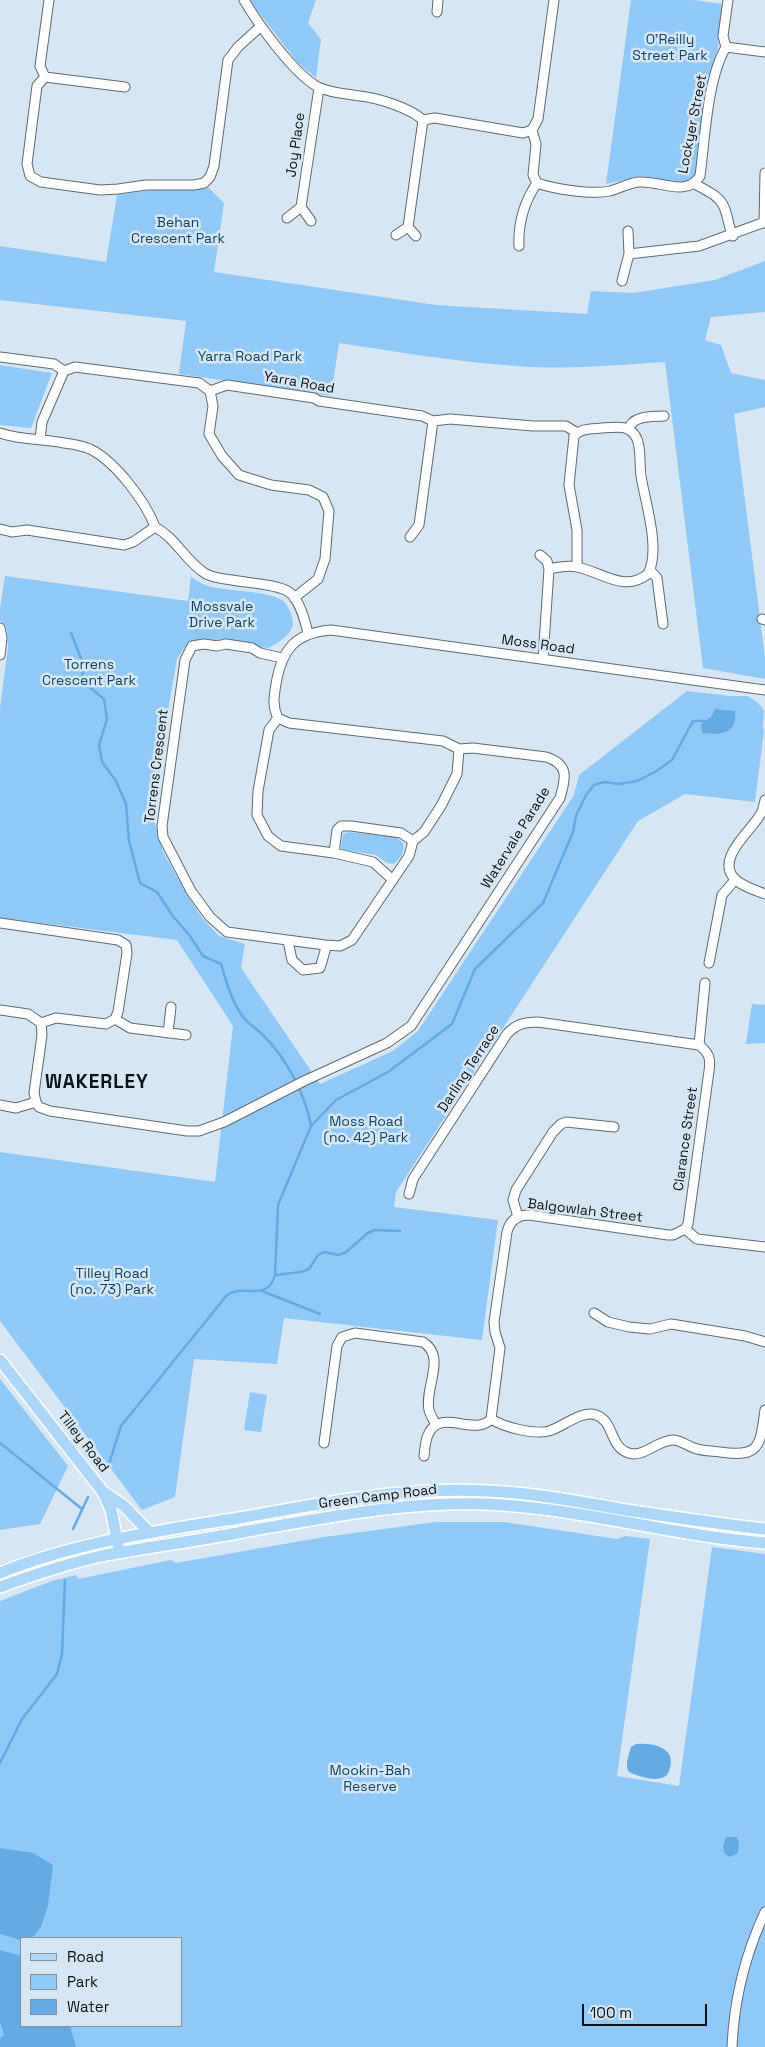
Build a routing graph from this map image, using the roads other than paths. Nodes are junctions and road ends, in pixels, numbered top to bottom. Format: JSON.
{"nodes":[{"id":1,"x":49,"y":0,"type":"edge"},
{"id":2,"x":244,"y":0,"type":"edge"},
{"id":3,"x":438,"y":0,"type":"edge"},
{"id":4,"x":554,"y":0,"type":"edge"},
{"id":5,"x":728,"y":0,"type":"edge"},
{"id":6,"x":437,"y":12,"type":"dead end"},
{"id":7,"x":261,"y":26,"type":"junction"},
{"id":8,"x":726,"y":47,"type":"junction"},
{"id":9,"x":765,"y":52,"type":"edge"},
{"id":10,"x":45,"y":77,"type":"junction"},
{"id":11,"x":124,"y":87,"type":"dead end"},
{"id":12,"x":319,"y":88,"type":"junction"},
{"id":13,"x":423,"y":120,"type":"junction"},
{"id":14,"x":532,"y":130,"type":"junction"},
{"id":15,"x":765,"y":173,"type":"edge"},
{"id":16,"x":537,"y":183,"type":"junction"},
{"id":17,"x":695,"y":184,"type":"junction"},
{"id":18,"x":301,"y":207,"type":"junction"},
{"id":19,"x":287,"y":218,"type":"dead end"},
{"id":20,"x":311,"y":221,"type":"dead end"},
{"id":21,"x":764,"y":223,"type":"edge"},
{"id":22,"x":408,"y":227,"type":"junction"},
{"id":23,"x":628,"y":231,"type":"dead end"},
{"id":24,"x":396,"y":235,"type":"dead end"},
{"id":25,"x":416,"y":236,"type":"dead end"},
{"id":26,"x":733,"y":236,"type":"junction"},
{"id":27,"x":519,"y":246,"type":"dead end"},
{"id":28,"x":629,"y":254,"type":"junction"},
{"id":29,"x":622,"y":281,"type":"dead end"},
{"id":30,"x":0,"y":357,"type":"edge"},
{"id":31,"x":64,"y":371,"type":"junction"},
{"id":32,"x":210,"y":391,"type":"junction"},
{"id":33,"x":664,"y":416,"type":"dead end"},
{"id":34,"x":433,"y":422,"type":"junction"},
{"id":35,"x":629,"y":429,"type":"junction"},
{"id":36,"x":0,"y":433,"type":"edge"},
{"id":37,"x":577,"y":433,"type":"junction"},
{"id":38,"x":40,"y":440,"type":"junction"},
{"id":39,"x":155,"y":527,"type":"junction"},
{"id":40,"x":0,"y":528,"type":"edge"},
{"id":41,"x":410,"y":537,"type":"dead end"},
{"id":42,"x":540,"y":555,"type":"dead end"},
{"id":43,"x":577,"y":567,"type":"junction"},
{"id":44,"x":549,"y":569,"type":"junction"},
{"id":45,"x":650,"y":570,"type":"junction"},
{"id":46,"x":294,"y":598,"type":"junction"},
{"id":47,"x":663,"y":624,"type":"dead end"},
{"id":48,"x":0,"y":628,"type":"edge"},
{"id":49,"x":308,"y":633,"type":"junction"},
{"id":50,"x":0,"y":655,"type":"edge"},
{"id":51,"x":282,"y":658,"type":"junction"},
{"id":52,"x":543,"y":659,"type":"junction"},
{"id":53,"x":765,"y":690,"type":"edge"},
{"id":54,"x":278,"y":718,"type":"junction"},
{"id":55,"x":460,"y":749,"type":"junction"},
{"id":56,"x":765,"y":800,"type":"edge"},
{"id":57,"x":413,"y":841,"type":"junction"},
{"id":58,"x":334,"y":853,"type":"junction"},
{"id":59,"x":393,"y":880,"type":"junction"},
{"id":60,"x":735,"y":880,"type":"junction"},
{"id":61,"x":765,"y":894,"type":"edge"},
{"id":62,"x":0,"y":923,"type":"edge"},
{"id":63,"x":288,"y":941,"type":"junction"},
{"id":64,"x":324,"y":945,"type":"junction"},
{"id":65,"x":709,"y":963,"type":"dead end"},
{"id":66,"x":705,"y":984,"type":"dead end"},
{"id":67,"x":171,"y":1007,"type":"dead end"},
{"id":68,"x":0,"y":1010,"type":"edge"},
{"id":69,"x":115,"y":1019,"type":"junction"},
{"id":70,"x":41,"y":1023,"type":"junction"},
{"id":71,"x":168,"y":1033,"type":"junction"},
{"id":72,"x":186,"y":1035,"type":"dead end"},
{"id":73,"x":699,"y":1045,"type":"junction"},
{"id":74,"x":708,"y":1052,"type":"joint"},
{"id":75,"x":36,"y":1102,"type":"junction"},
{"id":76,"x":0,"y":1105,"type":"edge"},
{"id":77,"x":614,"y":1127,"type":"dead end"},
{"id":78,"x":409,"y":1194,"type":"dead end"},
{"id":79,"x":518,"y":1217,"type":"junction"},
{"id":80,"x":685,"y":1229,"type":"junction"},
{"id":81,"x":765,"y":1247,"type":"edge"},
{"id":82,"x":594,"y":1314,"type":"dead end"},
{"id":83,"x":765,"y":1342,"type":"edge"},
{"id":84,"x":0,"y":1360,"type":"edge"},
{"id":85,"x":765,"y":1410,"type":"edge"},
{"id":86,"x":491,"y":1419,"type":"junction"},
{"id":87,"x":436,"y":1425,"type":"junction"},
{"id":88,"x":324,"y":1443,"type":"dead end"},
{"id":89,"x":762,"y":1445,"type":"edge"},
{"id":90,"x":424,"y":1456,"type":"dead end"},
{"id":91,"x":103,"y":1492,"type":"junction"},
{"id":92,"x":765,"y":1529,"type":"edge"},
{"id":93,"x":150,"y":1533,"type":"junction"},
{"id":94,"x":117,"y":1538,"type":"junction"},
{"id":95,"x":765,"y":1544,"type":"edge"},
{"id":96,"x":119,"y":1553,"type":"junction"},
{"id":97,"x":0,"y":1572,"type":"edge"},
{"id":98,"x":0,"y":1587,"type":"edge"},
{"id":99,"x":765,"y":1912,"type":"edge"},
{"id":100,"x":732,"y":2047,"type":"edge"}],
"edges":[{"from":1,"to":10,"type":"street"},
{"from":2,"to":7,"type":"street"},
{"from":3,"to":6,"type":"street"},
{"from":4,"to":14,"type":"street"},
{"from":5,"to":8,"type":"street","name":"Lockyer Street"},
{"from":7,"to":10,"type":"street"},
{"from":7,"to":12,"type":"street"},
{"from":8,"to":9,"type":"street"},
{"from":8,"to":17,"type":"street","name":"Lockyer Street"},
{"from":10,"to":11,"type":"street"},
{"from":12,"to":13,"type":"street"},
{"from":12,"to":18,"type":"street","name":"Joy Place"},
{"from":13,"to":14,"type":"street"},
{"from":13,"to":22,"type":"street"},
{"from":14,"to":16,"type":"street"},
{"from":15,"to":21,"type":"street"},
{"from":16,"to":17,"type":"street","name":"Lockyer Street"},
{"from":16,"to":27,"type":"street"},
{"from":17,"to":26,"type":"street"},
{"from":18,"to":19,"type":"street"},
{"from":18,"to":20,"type":"street"},
{"from":21,"to":26,"type":"street"},
{"from":22,"to":24,"type":"street"},
{"from":22,"to":25,"type":"street"},
{"from":23,"to":28,"type":"street"},
{"from":26,"to":28,"type":"street"},
{"from":28,"to":29,"type":"street"},
{"from":30,"to":31,"type":"street"},
{"from":31,"to":32,"type":"street"},
{"from":31,"to":38,"type":"street"},
{"from":32,"to":34,"type":"street","name":"Yarra Road"},
{"from":32,"to":46,"type":"street"},
{"from":33,"to":35,"type":"street"},
{"from":34,"to":37,"type":"street","name":"Yarra Road"},
{"from":34,"to":41,"type":"street"},
{"from":35,"to":37,"type":"street"},
{"from":35,"to":45,"type":"street"},
{"from":36,"to":38,"type":"street"},
{"from":37,"to":43,"type":"street"},
{"from":38,"to":39,"type":"street"},
{"from":39,"to":40,"type":"street"},
{"from":39,"to":46,"type":"street"},
{"from":42,"to":44,"type":"street"},
{"from":43,"to":44,"type":"street"},
{"from":43,"to":45,"type":"street"},
{"from":44,"to":52,"type":"street"},
{"from":45,"to":47,"type":"street"},
{"from":46,"to":49,"type":"street"},
{"from":48,"to":50,"type":"street"},
{"from":49,"to":51,"type":"street"},
{"from":49,"to":52,"type":"street","name":"Moss Road"},
{"from":51,"to":54,"type":"street"},
{"from":51,"to":63,"type":"street","name":"Torrens Crescent"},
{"from":52,"to":53,"type":"street","name":"Moss Road"},
{"from":54,"to":55,"type":"street","name":"Watervale Parade"},
{"from":54,"to":58,"type":"street"},
{"from":55,"to":57,"type":"street","name":"Torrens Crescent"},
{"from":55,"to":75,"type":"street","name":"Watervale Parade"},
{"from":56,"to":60,"type":"street"},
{"from":57,"to":58,"type":"street"},
{"from":57,"to":59,"type":"street","name":"Torrens Crescent"},
{"from":58,"to":59,"type":"street"},
{"from":59,"to":64,"type":"street","name":"Torrens Crescent"},
{"from":60,"to":61,"type":"street"},
{"from":60,"to":65,"type":"street"},
{"from":62,"to":69,"type":"street"},
{"from":63,"to":64,"type":"street","name":"Torrens Crescent"},
{"from":63,"to":64,"type":"street"},
{"from":66,"to":73,"type":"street"},
{"from":67,"to":71,"type":"street"},
{"from":68,"to":70,"type":"street"},
{"from":69,"to":70,"type":"street"},
{"from":69,"to":71,"type":"street"},
{"from":70,"to":75,"type":"street"},
{"from":71,"to":72,"type":"street"},
{"from":73,"to":74,"type":"street","name":"Darling Terrace"},
{"from":73,"to":78,"type":"street","name":"Darling Terrace"},
{"from":74,"to":80,"type":"street","name":"Clarance Street"},
{"from":75,"to":76,"type":"street"},
{"from":77,"to":79,"type":"street"},
{"from":79,"to":80,"type":"street","name":"Balgowlah Street"},
{"from":79,"to":86,"type":"street","name":"Balgowlah Street"},
{"from":80,"to":81,"type":"street"},
{"from":82,"to":83,"type":"street"},
{"from":84,"to":91,"type":"main road","name":"Tilley Road"},
{"from":85,"to":89,"type":"street"},
{"from":86,"to":87,"type":"street"},
{"from":86,"to":89,"type":"street"},
{"from":87,"to":88,"type":"street"},
{"from":87,"to":90,"type":"street"},
{"from":91,"to":93,"type":"main road"},
{"from":91,"to":94,"type":"main road","name":"Tilley Road"},
{"from":92,"to":93,"type":"main road","name":"Green Camp Road"},
{"from":93,"to":94,"type":"main road","name":"Green Camp Road"},
{"from":94,"to":96,"type":"main road","name":"Tilley Road"},
{"from":94,"to":97,"type":"main road","name":"Green Camp Road"},
{"from":95,"to":96,"type":"main road","name":"Green Camp Road"},
{"from":96,"to":98,"type":"main road","name":"Green Camp Road"},
{"from":99,"to":100,"type":"street"}]}
